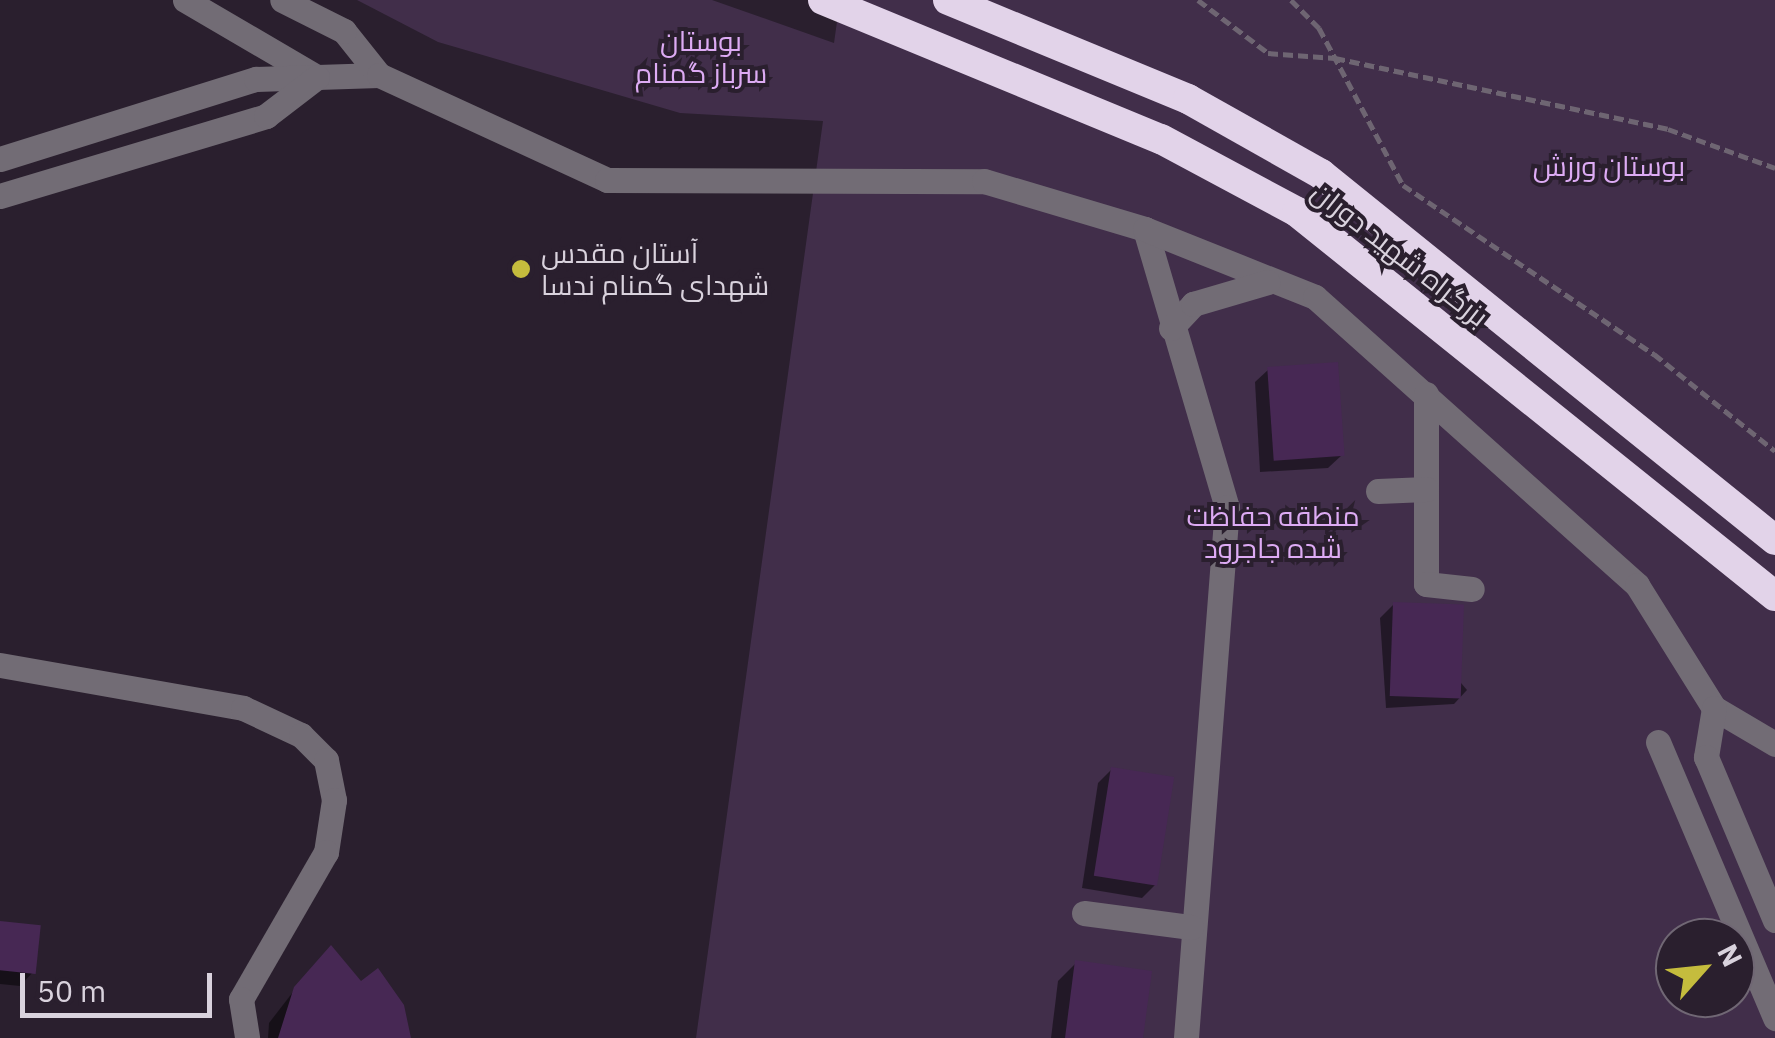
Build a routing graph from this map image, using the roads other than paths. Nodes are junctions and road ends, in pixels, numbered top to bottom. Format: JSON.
{"nodes":[{"id":1,"x":185,"y":0,"type":"edge"},
{"id":2,"x":282,"y":0,"type":"edge"},
{"id":3,"x":824,"y":0,"type":"edge"},
{"id":4,"x":948,"y":0,"type":"edge"},
{"id":5,"x":380,"y":75,"type":"junction"},
{"id":6,"x":317,"y":77,"type":"junction"},
{"id":7,"x":0,"y":159,"type":"edge"},
{"id":8,"x":0,"y":196,"type":"edge"},
{"id":9,"x":1146,"y":228,"type":"junction"},
{"id":10,"x":1268,"y":282,"type":"junction"},
{"id":11,"x":1171,"y":328,"type":"junction"},
{"id":12,"x":1426,"y":394,"type":"junction"},
{"id":13,"x":1426,"y":489,"type":"junction"},
{"id":14,"x":1378,"y":491,"type":"dead end"},
{"id":15,"x":1775,"y":540,"type":"edge"},
{"id":16,"x":1472,"y":589,"type":"dead end"},
{"id":17,"x":1775,"y":596,"type":"edge"},
{"id":18,"x":0,"y":665,"type":"edge"},
{"id":19,"x":1714,"y":708,"type":"junction"},
{"id":20,"x":1658,"y":742,"type":"dead end"},
{"id":21,"x":1775,"y":744,"type":"edge"},
{"id":22,"x":1084,"y":913,"type":"dead end"},
{"id":23,"x":1775,"y":920,"type":"edge"},
{"id":24,"x":1191,"y":927,"type":"junction"},
{"id":25,"x":1775,"y":1018,"type":"edge"},
{"id":26,"x":247,"y":1038,"type":"edge"},
{"id":27,"x":1186,"y":1038,"type":"edge"}],
"edges":[{"from":1,"to":6,"type":"lane"},
{"from":2,"to":5,"type":"lane"},
{"from":3,"to":17,"type":"highway","name":"بزرگراه شهید دوران"},
{"from":4,"to":15,"type":"highway","name":"بزرگراه شهید دوران"},
{"from":5,"to":6,"type":"lane"},
{"from":5,"to":9,"type":"lane"},
{"from":6,"to":7,"type":"lane"},
{"from":6,"to":8,"type":"lane"},
{"from":9,"to":10,"type":"lane"},
{"from":9,"to":11,"type":"lane"},
{"from":10,"to":11,"type":"lane"},
{"from":10,"to":12,"type":"lane"},
{"from":11,"to":24,"type":"lane"},
{"from":12,"to":13,"type":"lane"},
{"from":12,"to":19,"type":"lane"},
{"from":13,"to":14,"type":"lane"},
{"from":13,"to":16,"type":"lane"},
{"from":18,"to":26,"type":"lane"},
{"from":19,"to":21,"type":"lane"},
{"from":19,"to":23,"type":"lane"},
{"from":20,"to":25,"type":"lane"},
{"from":22,"to":24,"type":"lane"},
{"from":24,"to":27,"type":"lane"}]}
